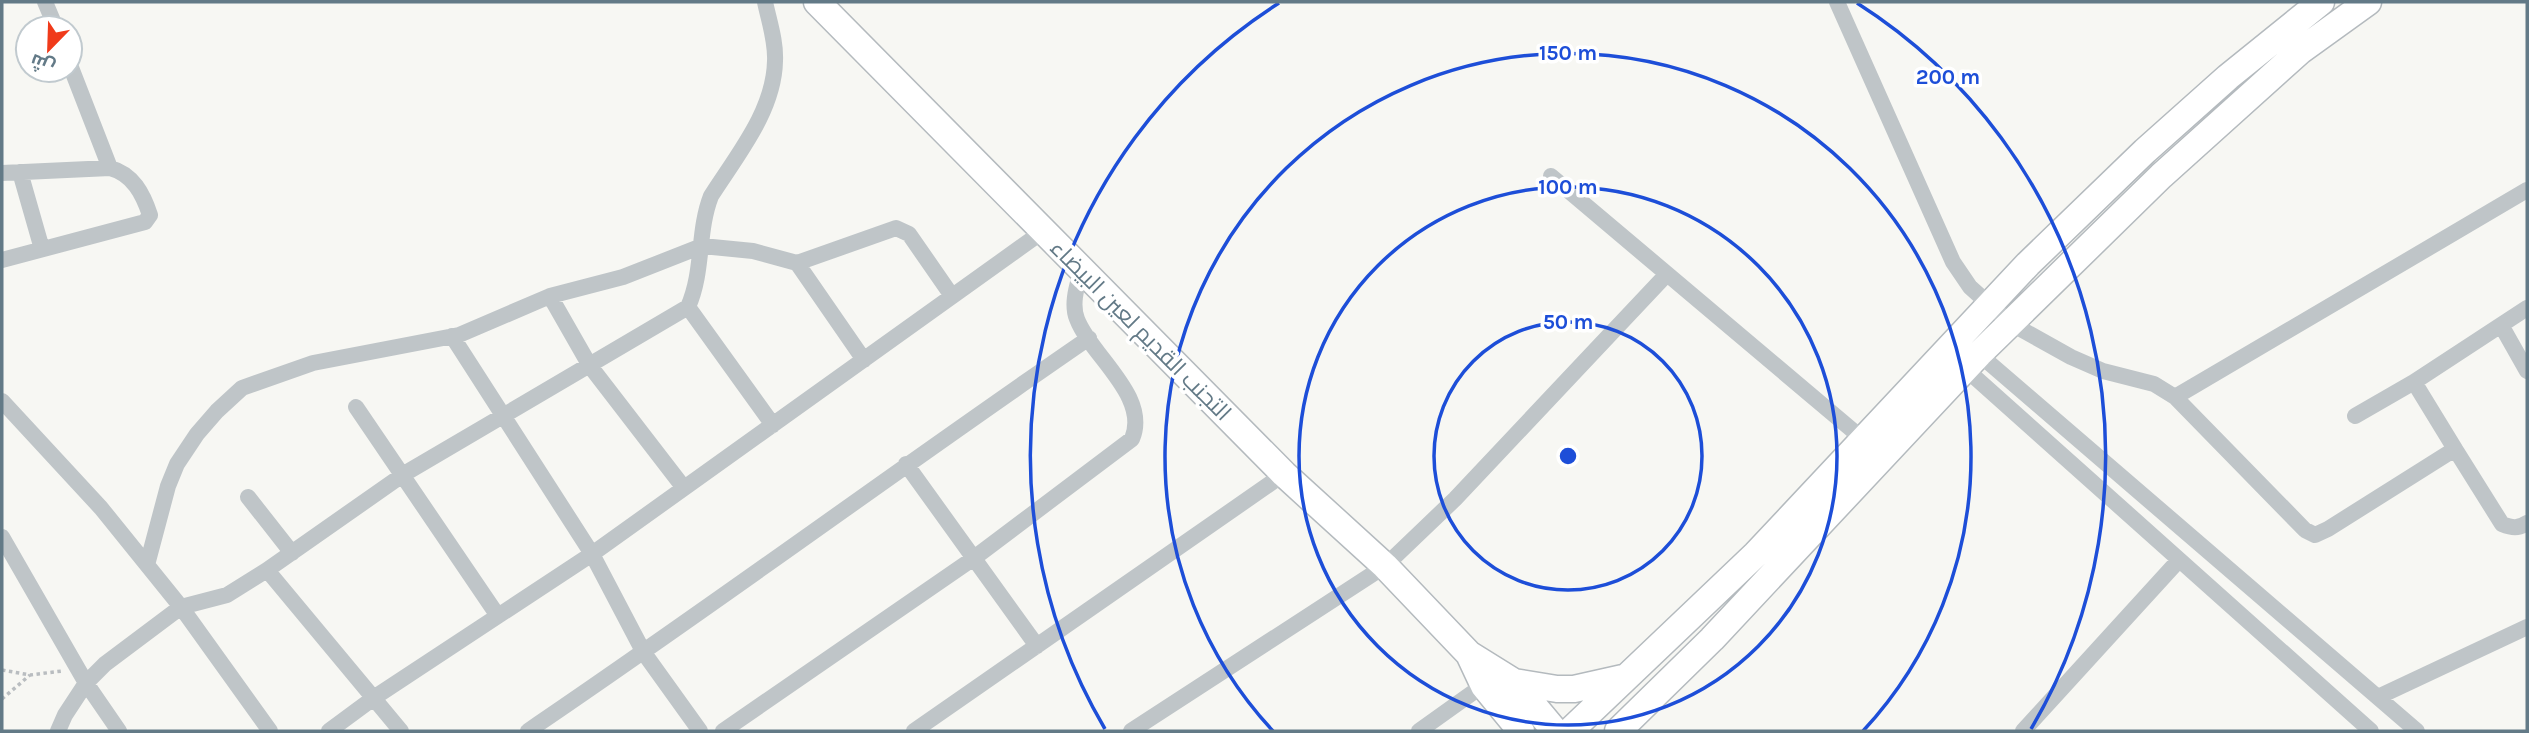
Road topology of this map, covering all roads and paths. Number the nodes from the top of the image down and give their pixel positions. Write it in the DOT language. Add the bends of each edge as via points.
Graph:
graph roads {
  1 [pos="765,2"];
  2 [pos="817,2"];
  3 [pos="1837,2"];
  4 [pos="2321,2"];
  5 [pos="2368,2"];
  6 [pos="77,84"];
  7 [pos="110,168"];
  8 [pos="20,172"];
  9 [pos="2,173"];
  10 [pos="1551,176"];
  11 [pos="2527,190"];
  12 [pos="1042,232"];
  13 [pos="702,246"];
  14 [pos="42,249"];
  15 [pos="2,260"];
  16 [pos="797,263"];
  17 [pos="1081,271"];
  18 [pos="1667,274"];
  19 [pos="550,296"];
  20 [pos="952,296"];
  21 [pos="1989,306"];
  22 [pos="688,307"];
  23 [pos="2527,309"];
  24 [pos="2010,323"];
  25 [pos="2501,325"];
  26 [pos="452,336"];
  27 [pos="1088,338"];
  28 [pos="1963,353"];
  29 [pos="864,360"];
  30 [pos="590,366"];
  31 [pos="2527,371"];
  32 [pos="2414,382"];
  33 [pos="2175,397"];
  34 [pos="2,401"];
  35 [pos="356,407"];
  36 [pos="502,416"];
  37 [pos="2355,416"];
  38 [pos="773,425"];
  39 [pos="1864,440"];
  40 [pos="2455,449"];
  41 [pos="906,464"];
  42 [pos="404,474"];
  43 [pos="1284,474"];
  44 [pos="684,488"];
  45 [pos="248,497"];
  46 [pos="2527,523"];
  47 [pos="2,537"];
  48 [pos="292,553"];
  49 [pos="592,554"];
  50 [pos="974,558"];
  51 [pos="2179,560"];
  52 [pos="147,565"];
  53 [pos="1385,566"];
  54 [pos="268,570"];
  55 [pos="181,607"];
  56 [pos="498,616"];
  57 [pos="2527,627"];
  58 [pos="1037,646"];
  59 [pos="644,653"];
  60 [pos="77,668"];
  61 [pos="2,670"];
  62 [pos="30,676"];
  63 [pos="1625,677"];
  64 [pos="86,683"];
  65 [pos="1498,686"];
  66 [pos="374,697"];
  67 [pos="2378,697"];
  68 [pos="2,699"];
  69 [pos="58,731"];
  70 [pos="119,731"];
  71 [pos="271,731"];
  72 [pos="329,731"];
  73 [pos="401,731"];
  74 [pos="528,731"];
  75 [pos="700,731"];
  76 [pos="723,731"];
  77 [pos="914,731"];
  78 [pos="1131,731"];
  79 [pos="1419,731"];
  80 [pos="1499,731"];
  81 [pos="1521,731"];
  82 [pos="1555,731"];
  83 [pos="1570,731"];
  84 [pos="1618,731"];
  85 [pos="2023,731"];
  86 [pos="2371,731"];
  87 [pos="2417,731"];
  1 -- 13 [label="street" via="776,59 772,91 711,196"];
  2 -- 12 [label="main road, التجنب القديم لعين البيضاء"];
  3 -- 21 [label="street" via="1954,262"];
  4 -- 21 [label="main road" via="2145,152"];
  5 -- 24 [label="main road" via="2300,51 2161,176"];
  6 -- 7 [label="street"];
  7 -- 8 [label="street"];
  7 -- 14 [label="street" via="131,178 150,212 149,220"];
  8 -- 9 [label="street"];
  8 -- 14 [label="street"];
  10 -- 18 [label="street"];
  11 -- 33 [label="street"];
  12 -- 17 [label="main road, التجنب القديم لعين البيضاء"];
  12 -- 20 [label="street"];
  13 -- 16 [label="street" via="753,251"];
  13 -- 19 [label="street" via="623,277"];
  13 -- 22 [label="street" via="699,275"];
  14 -- 15 [label="street"];
  16 -- 20 [label="street" via="896,228 909,234"];
  16 -- 29 [label="street"];
  17 -- 27 [label="street" via="1075,294 1077,318"];
  17 -- 43 [label="main road, التجنب القديم لعين البيضاء"];
  18 -- 39 [label="street"];
  18 -- 53 [label="street" via="1455,499"];
  19 -- 26 [label="street"];
  19 -- 30 [label="street"];
  20 -- 29 [label="street"];
  21 -- 24 [label="street"];
  21 -- 28 [label="main road"];
  22 -- 30 [label="street"];
  22 -- 38 [label="street"];
  23 -- 25 [label="street"];
  24 -- 28 [label="main road"];
  24 -- 33 [label="street" via="2071,357 2154,384"];
  25 -- 31 [label="street"];
  25 -- 32 [label="street"];
  26 -- 36 [label="street"];
  26 -- 52 [label="street" via="313,363 243,388 197,434 177,464"];
  27 -- 41 [label="street"];
  27 -- 50 [label="street" via="1127,394 1136,418 1132,439"];
  28 -- 39 [label="main road"];
  28 -- 51 [label="street"];
  28 -- 67 [label="street"];
  28 -- 84 [label="main road" via="1712,639"];
  29 -- 38 [label="street"];
  30 -- 36 [label="street"];
  30 -- 44 [label="street"];
  32 -- 37 [label="street"];
  32 -- 40 [label="street"];
  33 -- 40 [label="street" via="2305,530 2315,534"];
  34 -- 52 [label="street"];
  35 -- 42 [label="street"];
  36 -- 42 [label="street"];
  36 -- 49 [label="street"];
  38 -- 44 [label="street"];
  39 -- 63 [label="main road" via="1756,554"];
  40 -- 46 [label="street" via="2502,524 2511,528"];
  41 -- 50 [label="street"];
  41 -- 59 [label="street"];
  42 -- 48 [label="street"];
  42 -- 56 [label="street"];
  43 -- 53 [label="main road, التجنب القديم لعين البيضاء"];
  43 -- 58 [label="street"];
  44 -- 49 [label="street"];
  45 -- 48 [label="street"];
  47 -- 60 [label="street"];
  48 -- 54 [label="street"];
  49 -- 56 [label="street"];
  49 -- 59 [label="street"];
  50 -- 58 [label="street"];
  50 -- 76 [label="street"];
  51 -- 85 [label="street"];
  51 -- 86 [label="street"];
  52 -- 55 [label="street"];
  53 -- 65 [label="main road, التجنب القديم لعين البيضاء"];
  53 -- 78 [label="street"];
  54 -- 55 [label="street" via="227,594"];
  54 -- 66 [label="street"];
  55 -- 64 [label="street"];
  55 -- 71 [label="street"];
  56 -- 66 [label="street"];
  57 -- 67 [label="street"];
  58 -- 77 [label="street"];
  59 -- 74 [label="street"];
  59 -- 75 [label="street"];
  60 -- 62 [label="path"];
  60 -- 64 [label="street"];
  61 -- 62 [label="path"];
  62 -- 68 [label="path"];
  63 -- 65 [label="main road" via="1574,689"];
  63 -- 83 [label="main road"];
  64 -- 69 [label="street"];
  64 -- 70 [label="street"];
  65 -- 79 [label="street"];
  65 -- 80 [label="main road"];
  65 -- 81 [label="main road"];
  65 -- 82 [label="main road"];
  66 -- 72 [label="street"];
  66 -- 73 [label="street"];
  67 -- 87 [label="street"];
}
